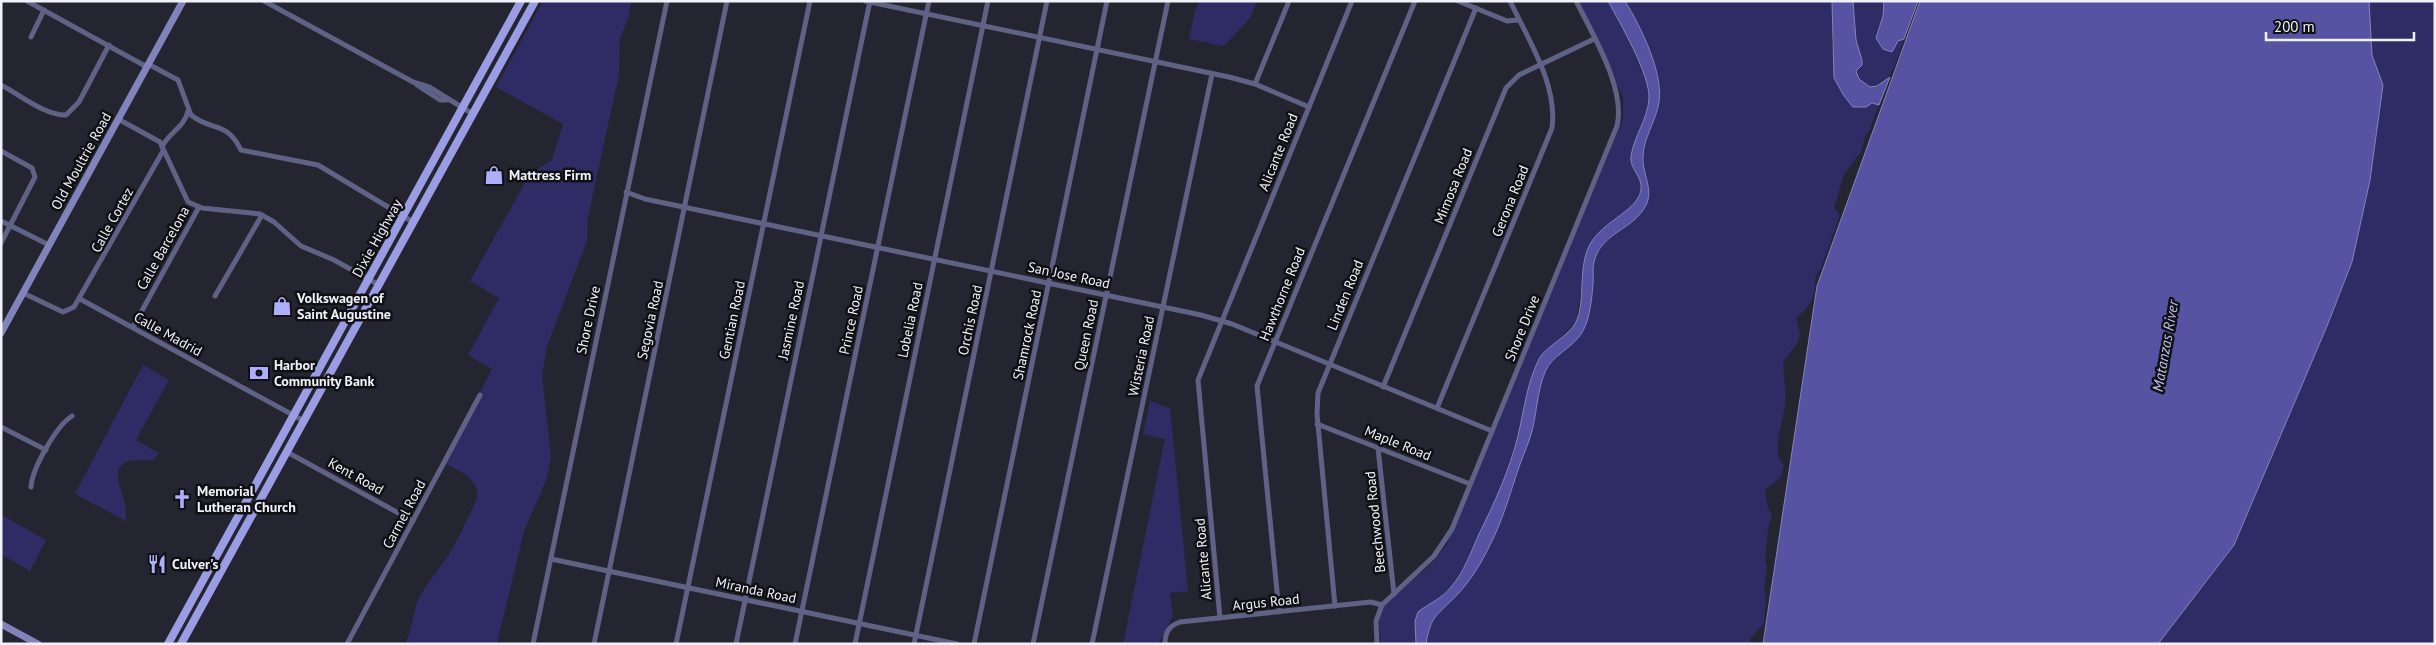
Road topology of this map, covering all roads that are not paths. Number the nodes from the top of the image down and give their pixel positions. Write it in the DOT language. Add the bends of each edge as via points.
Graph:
graph roads {
  1 [pos="27,1"];
  2 [pos="183,1"];
  3 [pos="264,1"];
  4 [pos="521,1"];
  5 [pos="535,1"];
  6 [pos="666,1"];
  7 [pos="728,1"];
  8 [pos="810,1"];
  9 [pos="929,1"];
  10 [pos="988,1"];
  11 [pos="1047,1"];
  12 [pos="1108,1"];
  13 [pos="1168,1"];
  14 [pos="1289,1"];
  15 [pos="1352,1"];
  16 [pos="1415,1"];
  17 [pos="1458,1"];
  18 [pos="1510,1"];
  19 [pos="1576,1"];
  20 [pos="868,2"];
  21 [pos="1476,8"];
  22 [pos="44,10"];
  23 [pos="926,14"];
  24 [pos="1519,20"];
  25 [pos="509,23"];
  26 [pos="983,26"];
  27 [pos="520,29"];
  28 [pos="30,37"];
  29 [pos="1040,38"];
  30 [pos="1594,38"];
  31 [pos="109,45"];
  32 [pos="1098,50"];
  33 [pos="1154,62"];
  34 [pos="1539,64"];
  35 [pos="148,65"];
  36 [pos="1212,74"];
  37 [pos="1256,84"];
  38 [pos="1,85"];
  39 [pos="1309,107"];
  40 [pos="462,108"];
  41 [pos="188,111"];
  42 [pos="473,114"];
  43 [pos="118,119"];
  44 [pos="163,149"];
  45 [pos="1,151"];
  46 [pos="626,192"];
  47 [pos="199,207"];
  48 [pos="684,207"];
  49 [pos="262,214"];
  50 [pos="403,215"];
  51 [pos="1,221"];
  52 [pos="413,222"];
  53 [pos="763,223"];
  54 [pos="10,226"];
  55 [pos="821,235"];
  56 [pos="1,242"];
  57 [pos="49,245"];
  58 [pos="878,247"];
  59 [pos="935,259"];
  60 [pos="992,271"];
  61 [pos="368,279"];
  62 [pos="1049,282"];
  63 [pos="379,285"];
  64 [pos="23,293"];
  65 [pos="1106,294"];
  66 [pos="215,296"];
  67 [pos="80,299"];
  68 [pos="1163,306"];
  69 [pos="1221,320"];
  70 [pos="133,327"];
  71 [pos="1,333"];
  72 [pos="1275,342"];
  73 [pos="1329,364"];
  74 [pos="1383,386"];
  75 [pos="480,395"];
  76 [pos="1437,408"];
  77 [pos="294,415"];
  78 [pos="72,416"];
  79 [pos="304,421"];
  80 [pos="1318,424"];
  81 [pos="1,426"];
  82 [pos="1492,431"];
  83 [pos="1378,448"];
  84 [pos="46,450"];
  85 [pos="287,452"];
  86 [pos="1470,484"];
  87 [pos="31,487"];
  88 [pos="413,521"];
  89 [pos="232,553"];
  90 [pos="217,555"];
  91 [pos="551,559"];
  92 [pos="609,571"];
  93 [pos="688,588"];
  94 [pos="1394,594"];
  95 [pos="745,600"];
  96 [pos="1382,605"];
  97 [pos="1336,606"];
  98 [pos="802,612"];
  99 [pos="1279,612"];
  100 [pos="1220,618"];
  101 [pos="859,623"];
  102 [pos="1,624"];
  103 [pos="916,635"];
  104 [pos="38,644"];
  105 [pos="168,644"];
  106 [pos="182,644"];
  107 [pos="347,644"];
  108 [pos="533,644"];
  109 [pos="594,644"];
  110 [pos="676,644"];
  111 [pos="736,644"];
  112 [pos="795,644"];
  113 [pos="855,644"];
  114 [pos="914,644"];
  115 [pos="957,644"];
  116 [pos="974,644"];
  117 [pos="1033,644"];
  118 [pos="1092,644"];
  119 [pos="1165,644"];
  120 [pos="1377,644"];
  1 -- 22 [label="street"];
  2 -- 35 [label="main road, Old Moultrie Road"];
  3 -- 40 [label="street" via="413,82 429,87"];
  4 -- 25 [label="main road, Dixie Highway"];
  5 -- 27 [label="main road"];
  6 -- 46 [label="street, Shore Drive"];
  7 -- 48 [label="street, Segovia Road"];
  8 -- 53 [label="street, Gentian Road"];
  9 -- 23 [label="street, Prince Road"];
  10 -- 26 [label="street, Lobelia Road"];
  11 -- 29 [label="street, Orchis Road"];
  12 -- 32 [label="street, Shamrock Road"];
  13 -- 33 [label="street, Queen Road"];
  14 -- 37 [label="street"];
  15 -- 39 [label="street"];
  16 -- 72 [label="street, Hawthorne Road"];
  17 -- 21 [label="street"];
  18 -- 24 [label="street, Gerona Road"];
  19 -- 30 [label="street, Shore Drive"];
  20 -- 23 [label="street, Alicante Road"];
  20 -- 55 [label="street, Jasmine Road"];
  21 -- 24 [label="street" via="1507,21"];
  21 -- 73 [label="street, Linden Road"];
  22 -- 28 [label="street"];
  22 -- 31 [label="street"];
  23 -- 26 [label="street, Alicante Road"];
  23 -- 58 [label="street, Prince Road"];
  24 -- 34 [label="street, Gerona Road"];
  25 -- 27 [label="main road"];
  25 -- 40 [label="main road, Dixie Highway"];
  26 -- 29 [label="street, Alicante Road"];
  26 -- 59 [label="street, Lobelia Road"];
  27 -- 42 [label="main road"];
  29 -- 32 [label="street, Alicante Road"];
  29 -- 60 [label="street, Orchis Road"];
  30 -- 34 [label="street, Mimosa Road"];
  30 -- 82 [label="street, Shore Drive" via="1619,96 1617,126"];
  31 -- 35 [label="street"];
  31 -- 38 [label="street" via="79,102 66,116 48,111"];
  32 -- 33 [label="street, Alicante Road"];
  32 -- 62 [label="street, Shamrock Road"];
  33 -- 36 [label="street, Alicante Road"];
  33 -- 65 [label="street, Queen Road"];
  34 -- 74 [label="street, Mimosa Road" via="1519,75 1506,88"];
  34 -- 76 [label="street, Gerona Road" via="1552,99 1552,128"];
  35 -- 41 [label="street" via="178,80"];
  35 -- 43 [label="main road, Old Moultrie Road"];
  36 -- 37 [label="street, Alicante Road"];
  36 -- 68 [label="street, Wisteria Road"];
  37 -- 39 [label="street, Alicante Road"];
  39 -- 69 [label="street, Alicante Road"];
  40 -- 42 [label="street"];
  40 -- 50 [label="main road, Dixie Highway"];
  41 -- 44 [label="street, Calle Cortez" via="183,125 168,137"];
  41 -- 50 [label="street" via="199,120 228,131 241,150 318,166"];
  42 -- 52 [label="main road"];
  43 -- 44 [label="street" via="158,141"];
  43 -- 57 [label="main road, Old Moultrie Road"];
  44 -- 47 [label="street" via="187,200"];
  44 -- 67 [label="street, Calle Cortez"];
  45 -- 54 [label="street" via="29,166 35,173 34,183"];
  46 -- 48 [label="street, San Jose Road"];
  46 -- 91 [label="street, Shore Drive"];
  47 -- 49 [label="street"];
  47 -- 70 [label="street, Calle Barcelona"];
  48 -- 53 [label="street, San Jose Road"];
  48 -- 92 [label="street, Segovia Road"];
  49 -- 61 [label="street" via="301,246"];
  49 -- 66 [label="street"];
  50 -- 52 [label="street"];
  50 -- 61 [label="main road, Dixie Highway"];
  51 -- 54 [label="street"];
  52 -- 63 [label="main road"];
  53 -- 55 [label="street, San Jose Road"];
  53 -- 93 [label="street, Gentian Road"];
  54 -- 56 [label="street"];
  54 -- 57 [label="street"];
  55 -- 58 [label="street, San Jose Road"];
  55 -- 95 [label="street, Jasmine Road"];
  57 -- 64 [label="main road, Old Moultrie Road"];
  58 -- 59 [label="street, San Jose Road"];
  58 -- 98 [label="street, Prince Road"];
  59 -- 60 [label="street, San Jose Road"];
  59 -- 101 [label="street, Lobelia Road"];
  60 -- 62 [label="street, San Jose Road"];
  60 -- 103 [label="street, Orchis Road"];
  61 -- 63 [label="street"];
  61 -- 77 [label="main road, Dixie Highway"];
  62 -- 65 [label="street, San Jose Road"];
  62 -- 116 [label="street, Shamrock Road"];
  63 -- 79 [label="main road"];
  64 -- 67 [label="street" via="64,312 74,308"];
  64 -- 71 [label="main road, Old Moultrie Road"];
  65 -- 68 [label="street, San Jose Road"];
  65 -- 117 [label="street, Queen Road"];
  67 -- 70 [label="street, Calle Madrid"];
  68 -- 69 [label="street, San Jose Road"];
  68 -- 118 [label="street, Wisteria Road"];
  69 -- 72 [label="street, San Jose Road"];
  69 -- 100 [label="street, Alicante Road" via="1198,380 1197,394"];
  70 -- 77 [label="street, Calle Madrid"];
  72 -- 73 [label="street, San Jose Road"];
  72 -- 99 [label="street, Hawthorne Road" via="1256,390"];
  73 -- 74 [label="street, San Jose Road"];
  73 -- 80 [label="street, Linden Road" via="1318,394"];
  74 -- 76 [label="street, San Jose Road"];
  75 -- 88 [label="street, Carmel Road"];
  76 -- 82 [label="street, San Jose Road"];
  77 -- 79 [label="street, Calle Madrid"];
  77 -- 90 [label="main road, Dixie Highway"];
  78 -- 84 [label="street" via="58,429"];
  79 -- 85 [label="main road"];
  80 -- 83 [label="street, Maple Road"];
  80 -- 97 [label="street, Linden Road"];
  81 -- 84 [label="street"];
  82 -- 86 [label="street, Shore Drive"];
  83 -- 86 [label="street, Maple Road"];
  83 -- 94 [label="street, Beechwood Road"];
  84 -- 87 [label="street" via="32,476"];
  85 -- 88 [label="street, Kent Road"];
  85 -- 89 [label="main road"];
  86 -- 94 [label="street, Shore Drive" via="1441,548"];
  88 -- 107 [label="street, Carmel Road"];
  89 -- 90 [label="street"];
  89 -- 106 [label="main road"];
  90 -- 105 [label="main road, Dixie Highway"];
  91 -- 92 [label="street, Miranda Road"];
  91 -- 108 [label="street, Shore Drive"];
  92 -- 93 [label="street, Miranda Road"];
  92 -- 109 [label="street, Segovia Road"];
  93 -- 95 [label="street, Miranda Road"];
  93 -- 110 [label="street, Gentian Road"];
  94 -- 96 [label="street, Shore Drive"];
  95 -- 98 [label="street, Miranda Road"];
  95 -- 111 [label="street, Jasmine Road"];
  96 -- 97 [label="street, Argus Road" via="1371,602"];
  96 -- 120 [label="street" via="1376,622"];
  97 -- 99 [label="street, Argus Road"];
  98 -- 101 [label="street, Miranda Road"];
  98 -- 112 [label="street, Prince Road"];
  99 -- 100 [label="street, Argus Road"];
  100 -- 119 [label="street, Argus Road" via="1173,625 1166,632"];
  101 -- 103 [label="street, Miranda Road"];
  101 -- 113 [label="street, Lobelia Road"];
  102 -- 104 [label="main road"];
  103 -- 114 [label="street, Orchis Road"];
  103 -- 115 [label="street, Miranda Road"];
}
